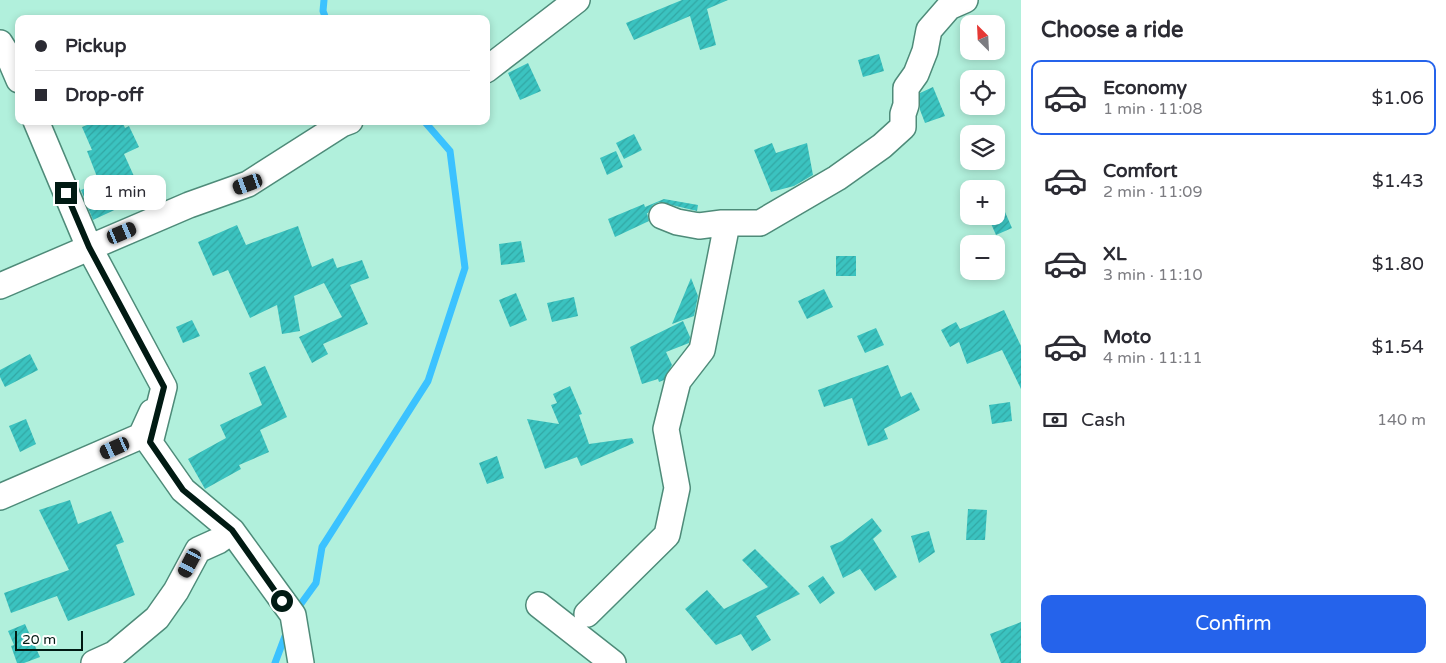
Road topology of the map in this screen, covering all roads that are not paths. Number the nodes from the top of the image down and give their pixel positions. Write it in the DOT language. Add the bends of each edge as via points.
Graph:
graph roads {
  1 [pos="577,0"];
  2 [pos="965,0"];
  3 [pos="490,67"];
  4 [pos="38,125"];
  5 [pos="340,125"];
  6 [pos="662,216"];
  7 [pos="727,224"];
  8 [pos="89,247"];
  9 [pos="0,286"];
  10 [pos="164,387"];
  11 [pos="0,497"];
  12 [pos="232,530"];
  13 [pos="538,605"];
  14 [pos="587,614"];
  15 [pos="94,663"];
  16 [pos="301,663"];
  17 [pos="613,663"];
  1 -- 3 [label="street"];
  2 -- 7 [label="street" via="949,7 929,30 919,67 906,88 903,127 837,178 770,218 760,223"];
  4 -- 8 [label="street"];
  5 -- 8 [label="street" via="248,184"];
  6 -- 7 [label="street" via="700,226"];
  7 -- 14 [label="street" via="702,350 678,381 666,429 678,488 667,535"];
  8 -- 9 [label="street"];
  8 -- 10 [label="street"];
  10 -- 11 [label="street" via="141,436"];
  10 -- 12 [label="street" via="150,442 183,490"];
  12 -- 15 [label="street" via="198,550 157,618 114,654"];
  12 -- 16 [label="street" via="293,616"];
  13 -- 17 [label="street"];
}
